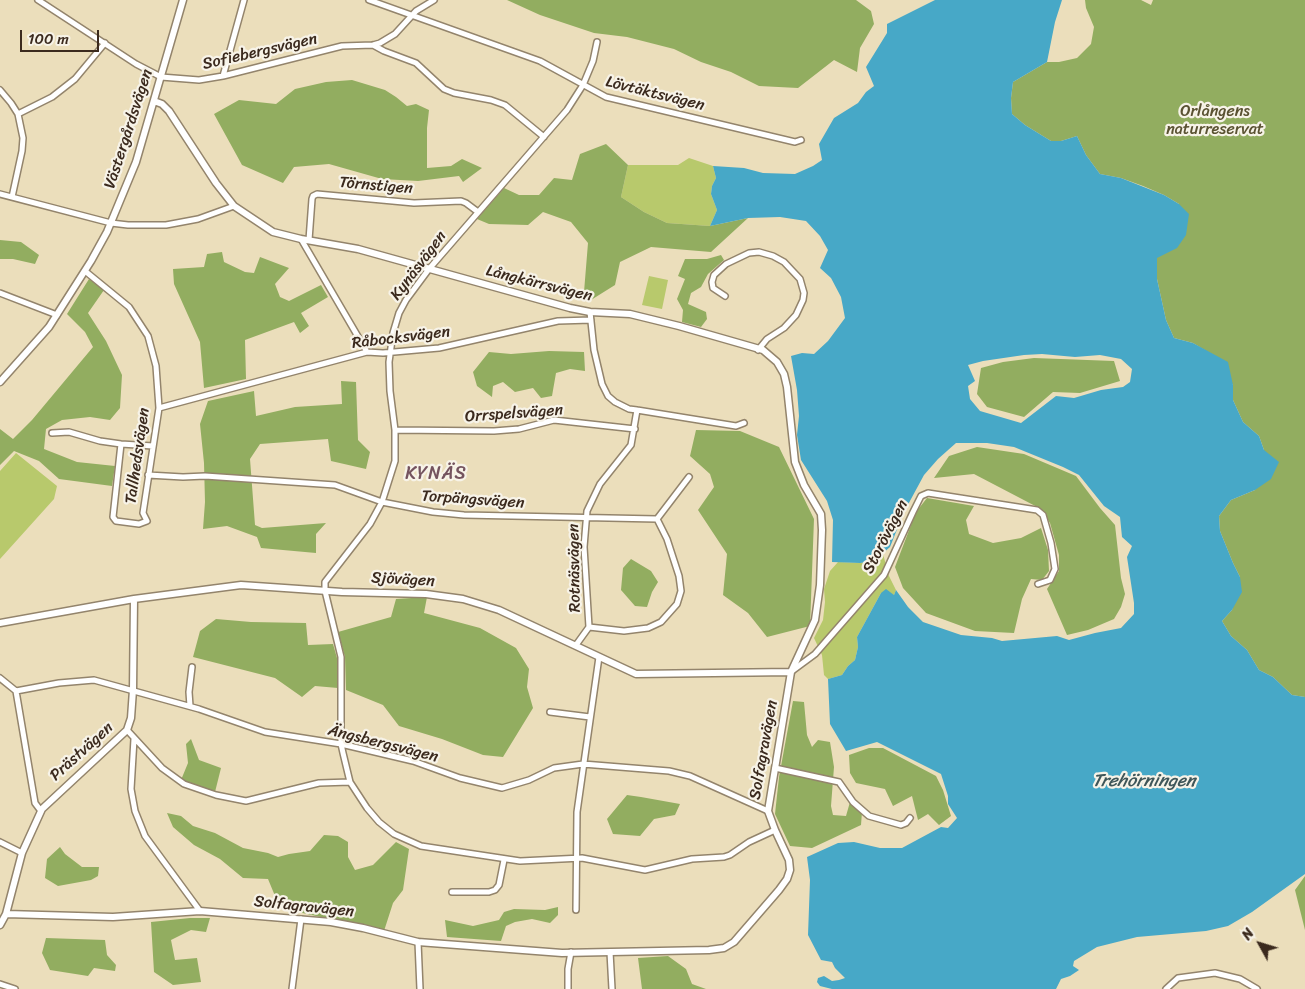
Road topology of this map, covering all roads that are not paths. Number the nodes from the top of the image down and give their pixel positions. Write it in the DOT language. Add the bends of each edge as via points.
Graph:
graph roads {
  1 [pos="38,0"];
  2 [pos="184,0"];
  3 [pos="244,0"];
  4 [pos="369,0"];
  5 [pos="434,0"];
  6 [pos="411,16"];
  7 [pos="597,42"];
  8 [pos="105,43"];
  9 [pos="373,45"];
  10 [pos="223,76"];
  11 [pos="160,77"];
  12 [pos="583,85"];
  13 [pos="0,90"];
  14 [pos="154,101"];
  15 [pos="18,114"];
  16 [pos="544,137"];
  17 [pos="801,140"];
  18 [pos="0,194"];
  19 [pos="12,197"];
  20 [pos="234,206"];
  21 [pos="478,212"];
  22 [pos="111,223"];
  23 [pos="301,239"];
  24 [pos="309,240"];
  25 [pos="429,269"];
  26 [pos="85,271"];
  27 [pos="0,293"];
  28 [pos="725,296"];
  29 [pos="590,312"];
  30 [pos="57,315"];
  31 [pos="591,320"];
  32 [pos="758,350"];
  33 [pos="367,352"];
  34 [pos="390,352"];
  35 [pos="0,382"];
  36 [pos="158,408"];
  37 [pos="637,410"];
  38 [pos="744,423"];
  39 [pos="635,429"];
  40 [pos="395,430"];
  41 [pos="52,433"];
  42 [pos="121,444"];
  43 [pos="153,446"];
  44 [pos="148,475"];
  45 [pos="689,477"];
  46 [pos="382,502"];
  47 [pos="586,518"];
  48 [pos="657,519"];
  49 [pos="1038,584"];
  50 [pos="325,591"];
  51 [pos="134,599"];
  52 [pos="0,624"];
  53 [pos="589,627"];
  54 [pos="576,645"];
  55 [pos="800,655"];
  56 [pos="599,658"];
  57 [pos="192,667"];
  58 [pos="791,672"];
  59 [pos="0,678"];
  60 [pos="133,690"];
  61 [pos="16,691"];
  62 [pos="190,706"];
  63 [pos="550,712"];
  64 [pos="590,717"];
  65 [pos="127,730"];
  66 [pos="134,739"];
  67 [pos="341,744"];
  68 [pos="583,764"];
  69 [pos="775,768"];
  70 [pos="350,782"];
  71 [pos="41,811"];
  72 [pos="768,811"];
  73 [pos="910,818"];
  74 [pos="775,830"];
  75 [pos="0,842"];
  76 [pos="22,853"];
  77 [pos="576,857"];
  78 [pos="504,860"];
  79 [pos="452,892"];
  80 [pos="576,910"];
  81 [pos="200,911"];
  82 [pos="3,914"];
  83 [pos="301,919"];
  84 [pos="0,925"];
  85 [pos="418,942"];
  86 [pos="571,952"];
  87 [pos="610,952"];
  88 [pos="0,984"];
  89 [pos="15,989"];
  90 [pos="292,989"];
  91 [pos="420,989"];
  92 [pos="568,989"];
  93 [pos="612,989"];
  94 [pos="1166,989"];
  95 [pos="1257,989"];
  1 -- 8 [label="street, Sofiebergsvägen"];
  2 -- 11 [label="street, Västergårdsvägen"];
  3 -- 10 [label="street"];
  4 -- 6 [label="street, Lövtäktsvägen"];
  5 -- 6 [label="street, Sofiebergsvägen"];
  6 -- 9 [label="street, Sofiebergsvägen" via="395,34"];
  6 -- 12 [label="street, Lövtäktsvägen" via="540,61"];
  7 -- 12 [label="street, Kynäsvägen"];
  8 -- 11 [label="street, Sofiebergsvägen"];
  8 -- 15 [label="street" via="75,79 52,97"];
  9 -- 10 [label="street, Sofiebergsvägen" via="342,46"];
  9 -- 16 [label="street" via="416,63 444,89 505,105"];
  10 -- 11 [label="street, Sofiebergsvägen" via="199,80"];
  11 -- 14 [label="street, Västergårdsvägen"];
  12 -- 16 [label="street, Kynäsvägen"];
  12 -- 17 [label="street, Lövtäktsvägen" via="606,98 795,142"];
  13 -- 15 [label="street"];
  14 -- 20 [label="street, Långkärrsvägen" via="169,111"];
  14 -- 22 [label="street, Västergårdsvägen" via="136,162"];
  15 -- 19 [label="street" via="23,145"];
  16 -- 21 [label="street, Kynäsvägen"];
  18 -- 19 [label="street"];
  19 -- 22 [label="street"];
  20 -- 22 [label="street" via="198,219 166,225"];
  20 -- 23 [label="street, Långkärrsvägen" via="273,232"];
  21 -- 24 [label="street, Törnstigen" via="460,201 414,203 316,194 312,199"];
  21 -- 25 [label="street, Kynäsvägen"];
  22 -- 26 [label="street, Västergårdsvägen"];
  23 -- 24 [label="street, Långkärrsvägen"];
  23 -- 33 [label="street"];
  24 -- 25 [label="street, Långkärrsvägen" via="358,249"];
  25 -- 29 [label="street, Långkärrsvägen"];
  25 -- 34 [label="street, Kynäsvägen" via="402,306 394,326"];
  26 -- 30 [label="street, Västergårdsvägen"];
  26 -- 36 [label="street, Tallhedsvägen" via="129,307 148,336 156,366"];
  27 -- 30 [label="street"];
  28 -- 32 [label="street" via="712,285 714,275 748,252 773,256 784,262 800,279 804,293 796,315"];
  29 -- 31 [label="street"];
  29 -- 32 [label="street, Långkärrsvägen" via="630,314"];
  30 -- 35 [label="street, Västergårdsvägen"];
  31 -- 34 [label="street, Råbocksvägen" via="558,321 439,348"];
  31 -- 37 [label="street" via="594,350 608,396"];
  32 -- 55 [label="street, Långkärrsvägen" via="771,356 784,374 795,462 821,514 816,620"];
  33 -- 34 [label="street, Råbocksvägen"];
  33 -- 36 [label="street, Råbocksvägen"];
  34 -- 40 [label="street, Kynäsvägen"];
  36 -- 43 [label="street, Tallhedsvägen"];
  37 -- 38 [label="street" via="736,426"];
  37 -- 39 [label="street, Rotnäsvägen"];
  39 -- 40 [label="street, Orrspelsvägen" via="554,420 519,429 494,431"];
  39 -- 47 [label="street, Rotnäsvägen" via="627,451 596,491"];
  40 -- 46 [label="street, Kynäsvägen" via="394,461"];
  41 -- 42 [label="street" via="69,432"];
  42 -- 43 [label="street"];
  42 -- 44 [label="street, Tallhedsvägen" via="113,517 116,521 139,524 148,521 143,513"];
  43 -- 44 [label="street, Tallhedsvägen"];
  44 -- 46 [label="street, Torpängsvägen" via="335,486"];
  45 -- 48 [label="street"];
  46 -- 47 [label="street, Torpängsvägen" via="464,515"];
  46 -- 50 [label="street, Kynäsvägen" via="370,524 325,582"];
  47 -- 48 [label="street, Torpängsvägen"];
  47 -- 53 [label="street, Rotnäsvägen" via="584,547"];
  48 -- 53 [label="street" via="679,576 681,591 678,604 660,622 648,628 624,631"];
  49 -- 58 [label="street, Storövägen" via="1050,580 1055,570 1052,543 1043,515 1037,510 928,493 922,496 912,512 884,575 815,654"];
  50 -- 51 [label="street, Sjövägen" via="241,585"];
  50 -- 54 [label="street, Sjövägen" via="426,594 463,599 499,610"];
  50 -- 67 [label="street" via="341,657"];
  51 -- 52 [label="street, Sjövägen"];
  51 -- 60 [label="street, Prästvägen"];
  53 -- 54 [label="street, Rotnäsvägen"];
  54 -- 56 [label="street, Sjövägen"];
  55 -- 58 [label="street, Solfagravägen"];
  56 -- 58 [label="street, Sjövägen" via="640,674"];
  56 -- 64 [label="street"];
  57 -- 62 [label="street"];
  58 -- 69 [label="street, Solfagravägen"];
  59 -- 61 [label="street"];
  60 -- 61 [label="street, Ängsbergsvägen" via="94,680 59,682"];
  60 -- 62 [label="street, Ängsbergsvägen"];
  60 -- 65 [label="street, Prästvägen"];
  61 -- 71 [label="street" via="35,804"];
  62 -- 67 [label="street, Ängsbergsvägen" via="265,732"];
  63 -- 64 [label="street"];
  64 -- 68 [label="street"];
  65 -- 66 [label="street"];
  65 -- 71 [label="street, Prästvägen"];
  66 -- 70 [label="street" via="162,768 184,784 216,795 246,800 318,782"];
  66 -- 81 [label="street" via="131,788 135,811 145,836"];
  67 -- 68 [label="street, Ängsbergsvägen" via="413,761 460,778 502,788 554,768"];
  67 -- 70 [label="street"];
  68 -- 72 [label="street, Ängsbergsvägen" via="669,771 690,776"];
  68 -- 77 [label="street"];
  69 -- 72 [label="street, Solfagravägen"];
  69 -- 73 [label="street" via="839,782 860,810 869,816 901,825"];
  70 -- 78 [label="street" via="379,822 406,841"];
  71 -- 76 [label="street, Prästvägen"];
  72 -- 74 [label="street, Solfagravägen"];
  74 -- 77 [label="street" via="724,857 645,870"];
  74 -- 87 [label="street, Solfagravägen" via="789,860 787,879 731,944 709,950"];
  75 -- 76 [label="street"];
  76 -- 82 [label="street, Prästvägen"];
  77 -- 78 [label="street"];
  77 -- 80 [label="street"];
  78 -- 79 [label="street" via="495,890"];
  81 -- 82 [label="street, Solfagravägen" via="113,917"];
  81 -- 83 [label="street, Solfagravägen"];
  82 -- 84 [label="street"];
  83 -- 85 [label="street, Solfagravägen" via="363,928"];
  83 -- 90 [label="street"];
  85 -- 86 [label="street, Solfagravägen"];
  85 -- 91 [label="street"];
  86 -- 87 [label="street, Solfagravägen"];
  86 -- 92 [label="street"];
  87 -- 93 [label="street"];
  88 -- 89 [label="street"];
  94 -- 95 [label="street" via="1178,978 1215,973 1240,979"];
}
